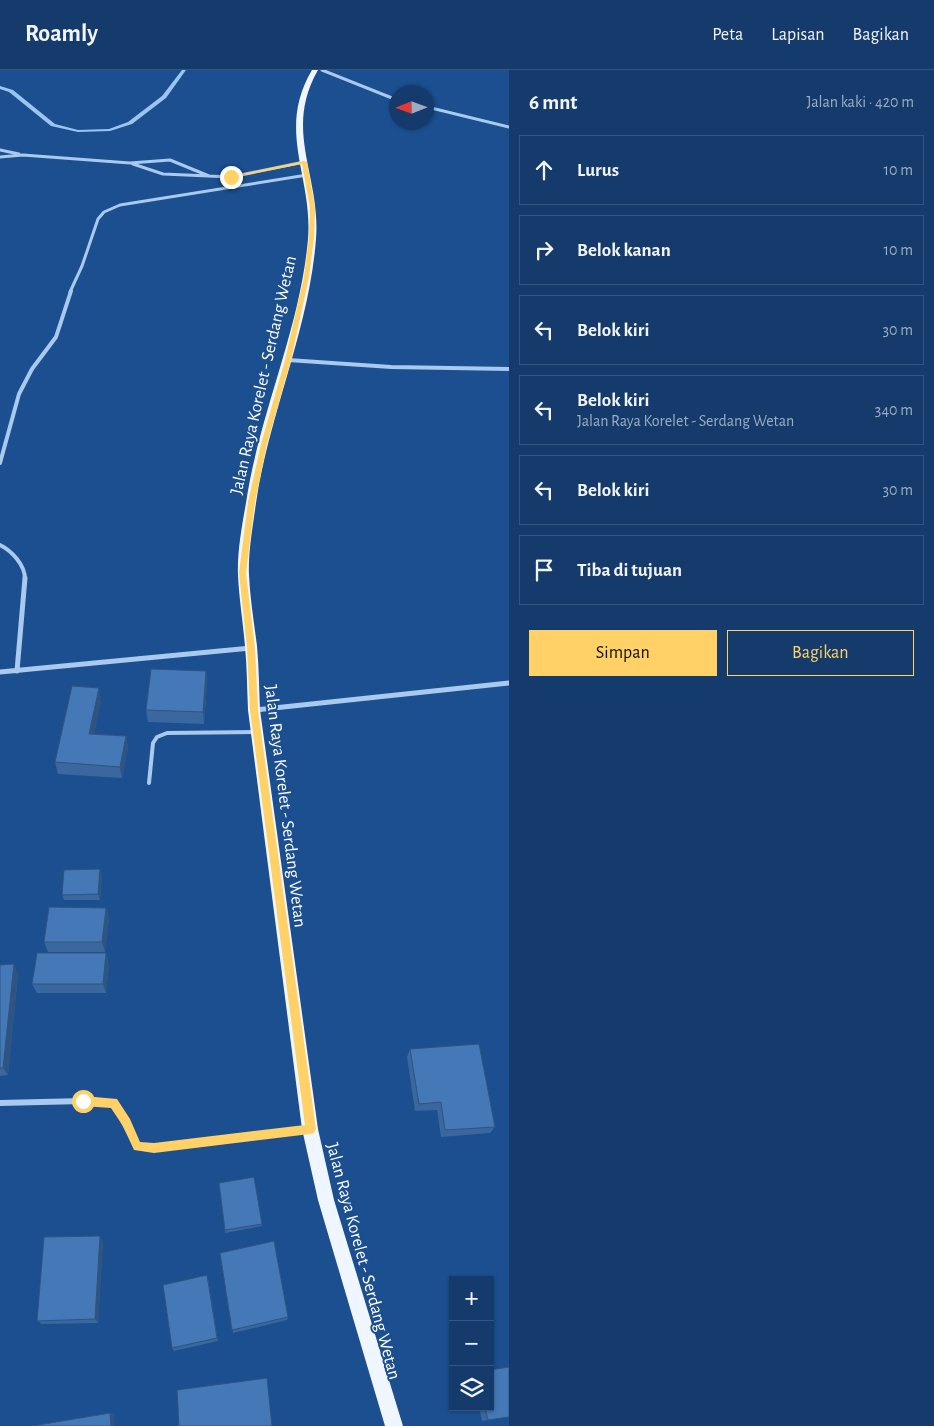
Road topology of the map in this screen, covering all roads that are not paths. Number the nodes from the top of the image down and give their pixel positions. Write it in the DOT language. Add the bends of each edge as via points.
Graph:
graph roads {
  1 [pos="315,70"];
  2 [pos="322,70"];
  3 [pos="389,97"];
  4 [pos="434,109"];
  5 [pos="509,127"];
  6 [pos="0,150"];
  7 [pos="23,155"];
  8 [pos="0,157"];
  9 [pos="130,162"];
  10 [pos="304,162"];
  11 [pos="308,175"];
  12 [pos="209,176"];
  13 [pos="288,360"];
  14 [pos="509,369"];
  15 [pos="0,463"];
  16 [pos="0,545"];
  17 [pos="251,648"];
  18 [pos="17,671"];
  19 [pos="0,672"];
  20 [pos="509,683"];
  21 [pos="254,710"];
  22 [pos="257,732"];
  23 [pos="149,783"];
  24 [pos="0,1103"];
  25 [pos="310,1129"];
  26 [pos="394,1426"];
  1 -- 10 [label="main road, Jalan Raya Korelet - Serdang Wetan" via="305,87 299,116 299,144"];
  2 -- 3 [label="street"];
  4 -- 5 [label="street"];
  6 -- 7 [label="street"];
  7 -- 8 [label="street"];
  7 -- 9 [label="street"];
  9 -- 12 [label="street" via="163,174"];
  9 -- 12 [label="street" via="170,160"];
  10 -- 11 [label="main road, Jalan Raya Korelet - Serdang Wetan"];
  10 -- 12 [label="street" via="231,177"];
  11 -- 13 [label="main road, Jalan Raya Korelet - Serdang Wetan" via="312,238 307,277"];
  11 -- 15 [label="street" via="120,205 104,212 98,219 72,286 59,331 19,394"];
  13 -- 14 [label="street" via="391,367"];
  13 -- 17 [label="main road, Jalan Raya Korelet - Serdang Wetan" via="251,502 243,573"];
  16 -- 18 [label="street" via="12,552 25,575"];
  17 -- 18 [label="street"];
  17 -- 21 [label="main road, Jalan Raya Korelet - Serdang Wetan"];
  18 -- 19 [label="street"];
  20 -- 21 [label="street"];
  21 -- 22 [label="main road, Jalan Raya Korelet - Serdang Wetan"];
  22 -- 23 [label="lane" via="167,733 157,737 153,743"];
  22 -- 25 [label="main road, Jalan Raya Korelet - Serdang Wetan"];
  24 -- 25 [label="street" via="114,1103 137,1147 154,1148"];
  25 -- 26 [label="main road, Jalan Raya Korelet - Serdang Wetan" via="326,1200"];
}
